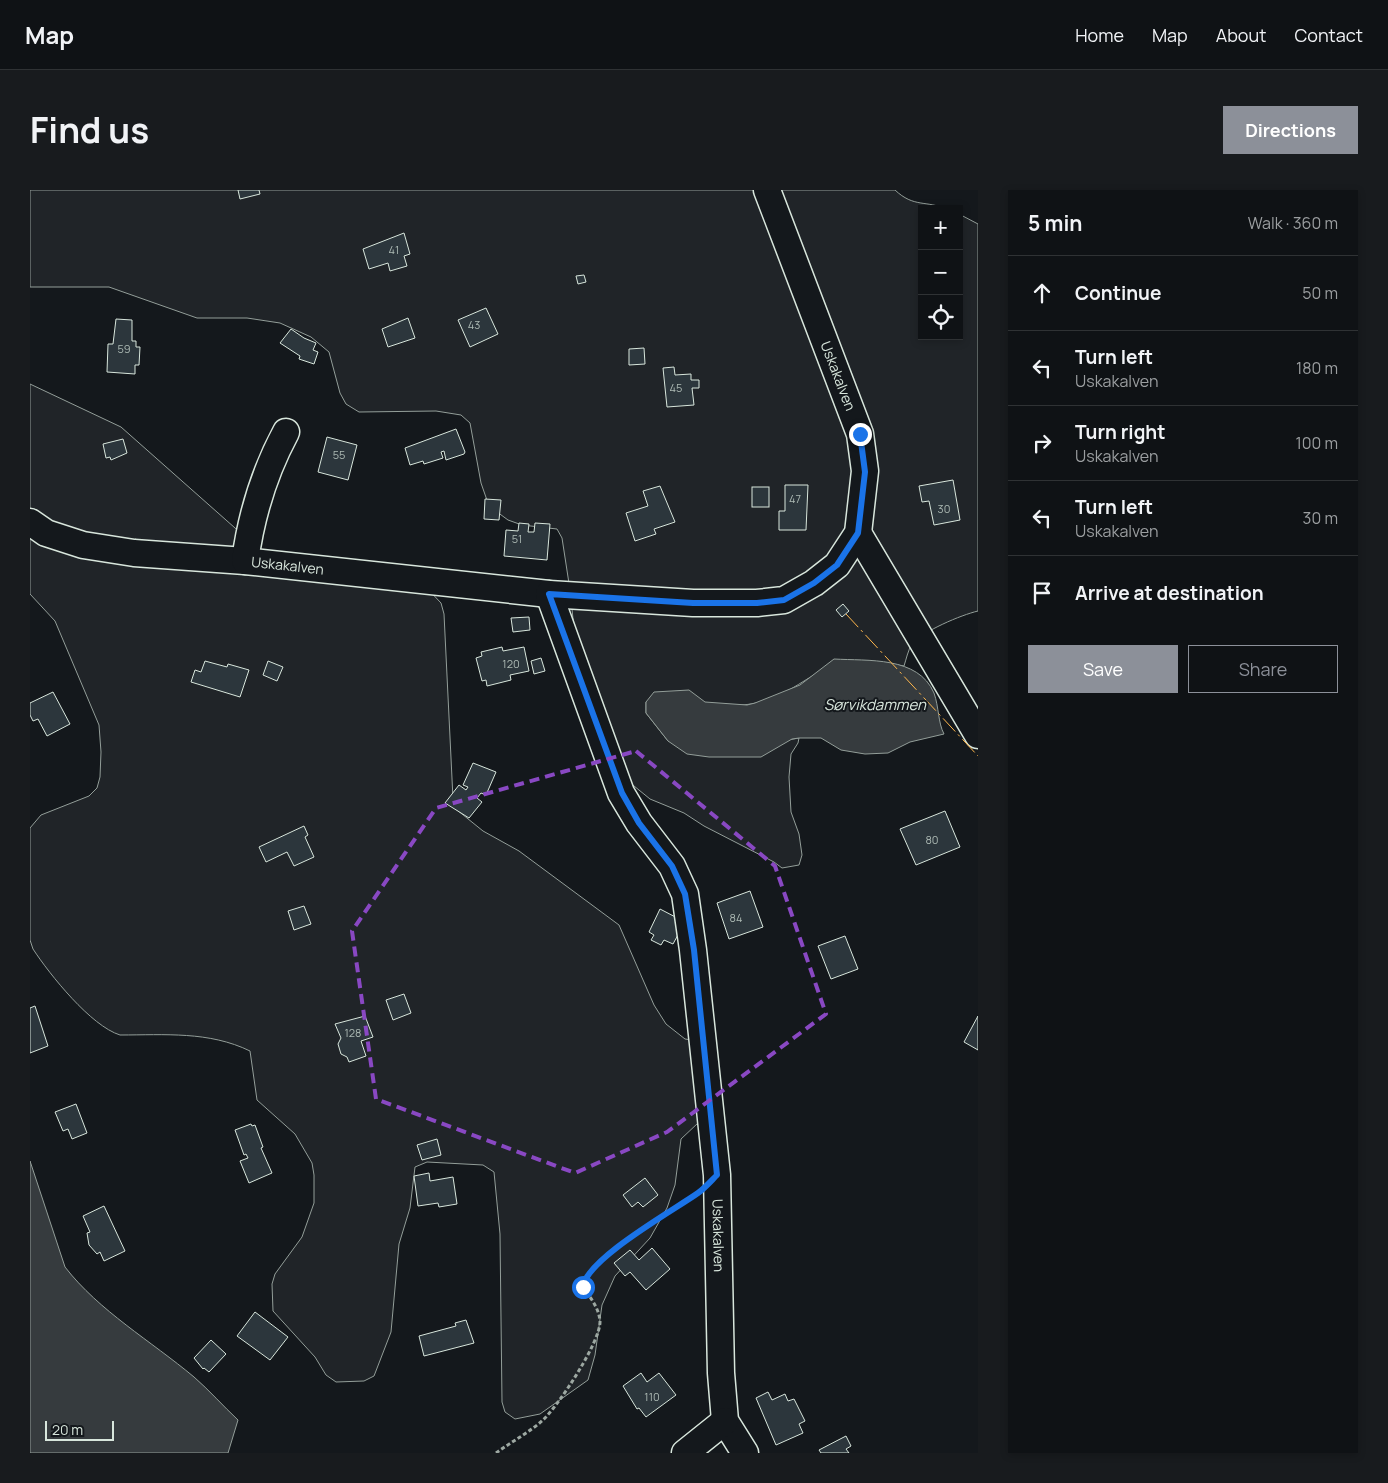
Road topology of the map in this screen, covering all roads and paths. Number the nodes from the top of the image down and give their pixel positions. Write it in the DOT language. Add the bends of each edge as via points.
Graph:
graph roads {
  1 [pos="767,190"];
  2 [pos="286,432"];
  3 [pos="30,522"];
  4 [pos="858,533"];
  5 [pos="245,561"];
  6 [pos="549,594"];
  7 [pos="978,735"];
  8 [pos="717,1175"];
  9 [pos="725,1421"];
  10 [pos="496,1453"];
  11 [pos="685,1453"];
  12 [pos="746,1453"];
  1 -- 4 [label="street, Uskakalven" via="860,434 865,472"];
  2 -- 5 [label="street" via="263,484"];
  3 -- 5 [label="street, Uskakalven" via="46,533 83,545 134,553"];
  4 -- 6 [label="street, Uskakalven" via="837,565 784,600 693,603"];
  4 -- 7 [label="street"];
  5 -- 6 [label="street, Uskakalven"];
  6 -- 8 [label="street, Uskakalven" via="622,793 639,823 672,866 685,894 694,950"];
  8 -- 9 [label="street, Uskakalven"];
  8 -- 10 [label="path" via="698,1193 648,1224 586,1275 583,1287 600,1321 591,1350 543,1420"];
  9 -- 11 [label="street"];
  9 -- 12 [label="street, Uskakalven"];
}
